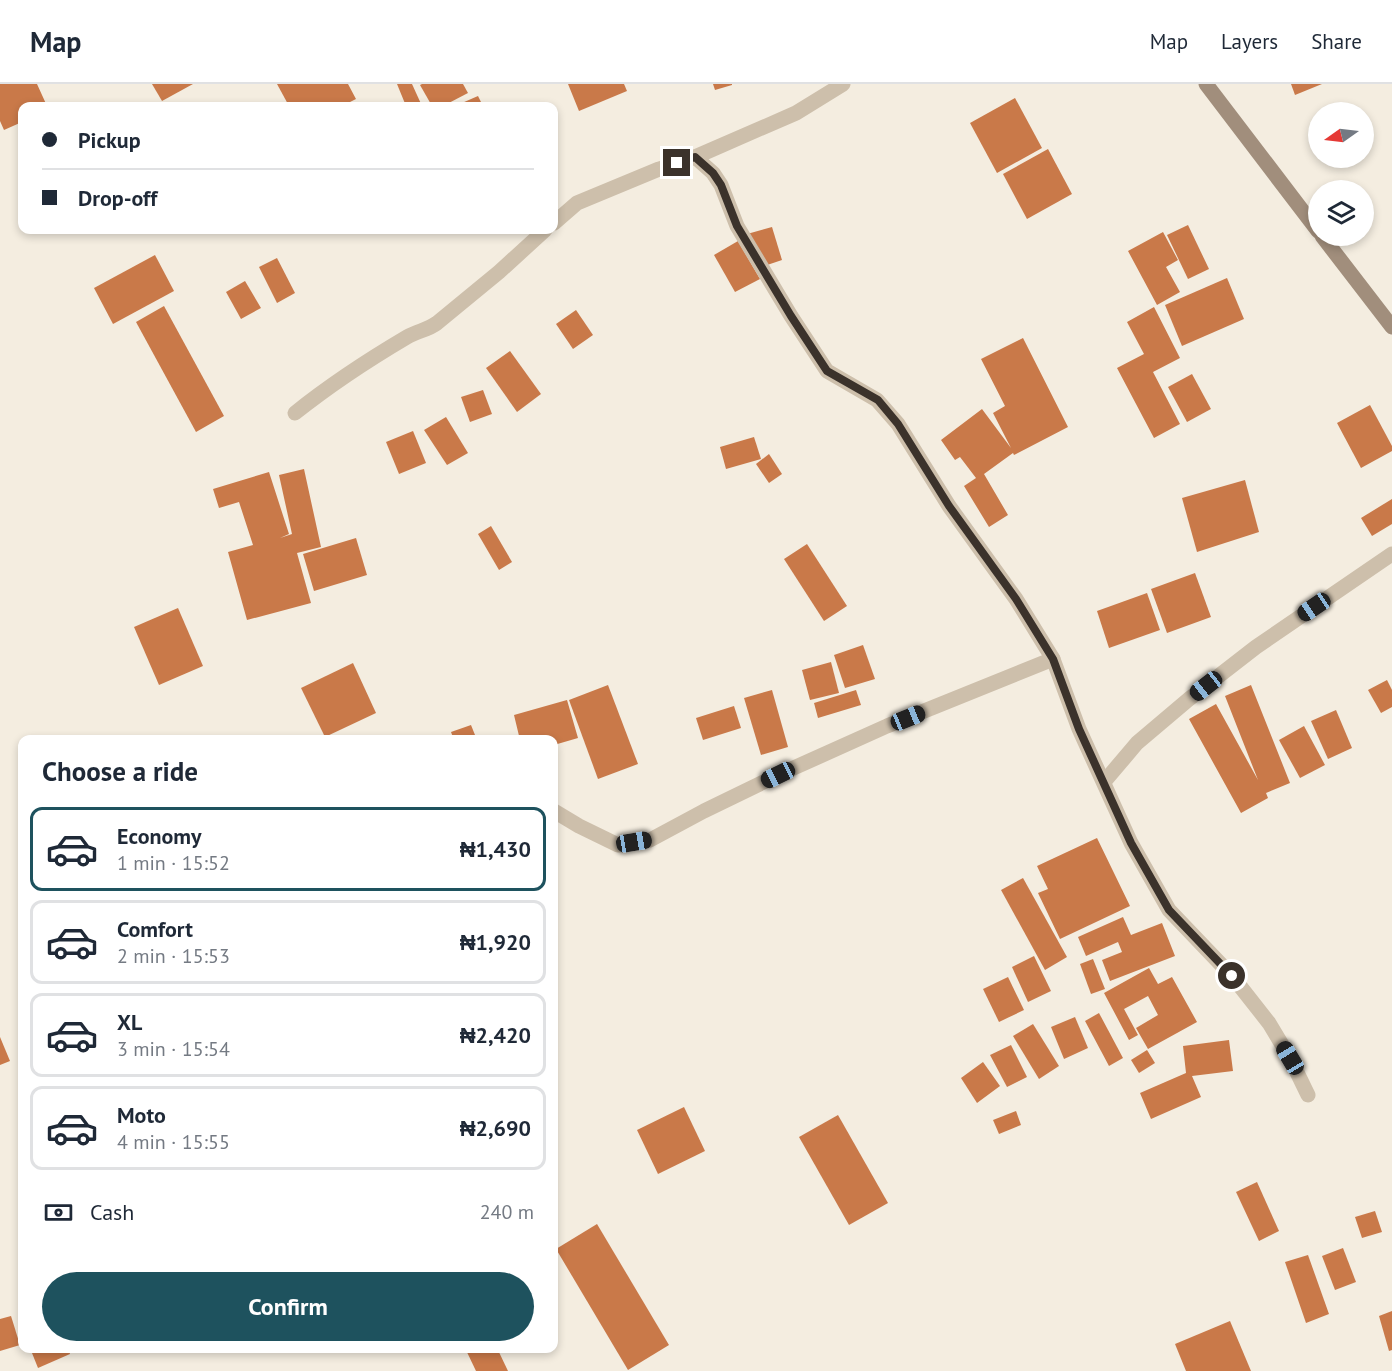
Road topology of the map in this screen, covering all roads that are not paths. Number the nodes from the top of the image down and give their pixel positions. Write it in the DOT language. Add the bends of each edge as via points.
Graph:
graph roads {
  1 [pos="843,84"];
  2 [pos="1206,84"];
  3 [pos="695,157"];
  4 [pos="1308,218"];
  5 [pos="558,220"];
  6 [pos="541,234"];
  7 [pos="1330,246"];
  8 [pos="1392,327"];
  9 [pos="295,413"];
  10 [pos="1392,554"];
  11 [pos="1053,659"];
  12 [pos="1104,782"];
  13 [pos="558,813"];
  14 [pos="1308,1095"];
  1 -- 3 [label="street" via="796,113"];
  2 -- 4 [label="street"];
  3 -- 5 [label="street" via="577,203"];
  3 -- 11 [label="street" via="721,185 737,226 827,371 878,400 898,424"];
  6 -- 9 [label="street" via="437,323 411,334 346,375"];
  7 -- 8 [label="street"];
  10 -- 12 [label="street" via="1256,647 1189,699 1137,743"];
  11 -- 12 [label="street"];
  11 -- 13 [label="street" via="887,726 778,775 650,840 618,845"];
  12 -- 14 [label="street" via="1131,843 1169,910 1232,976 1269,1023"];
}
